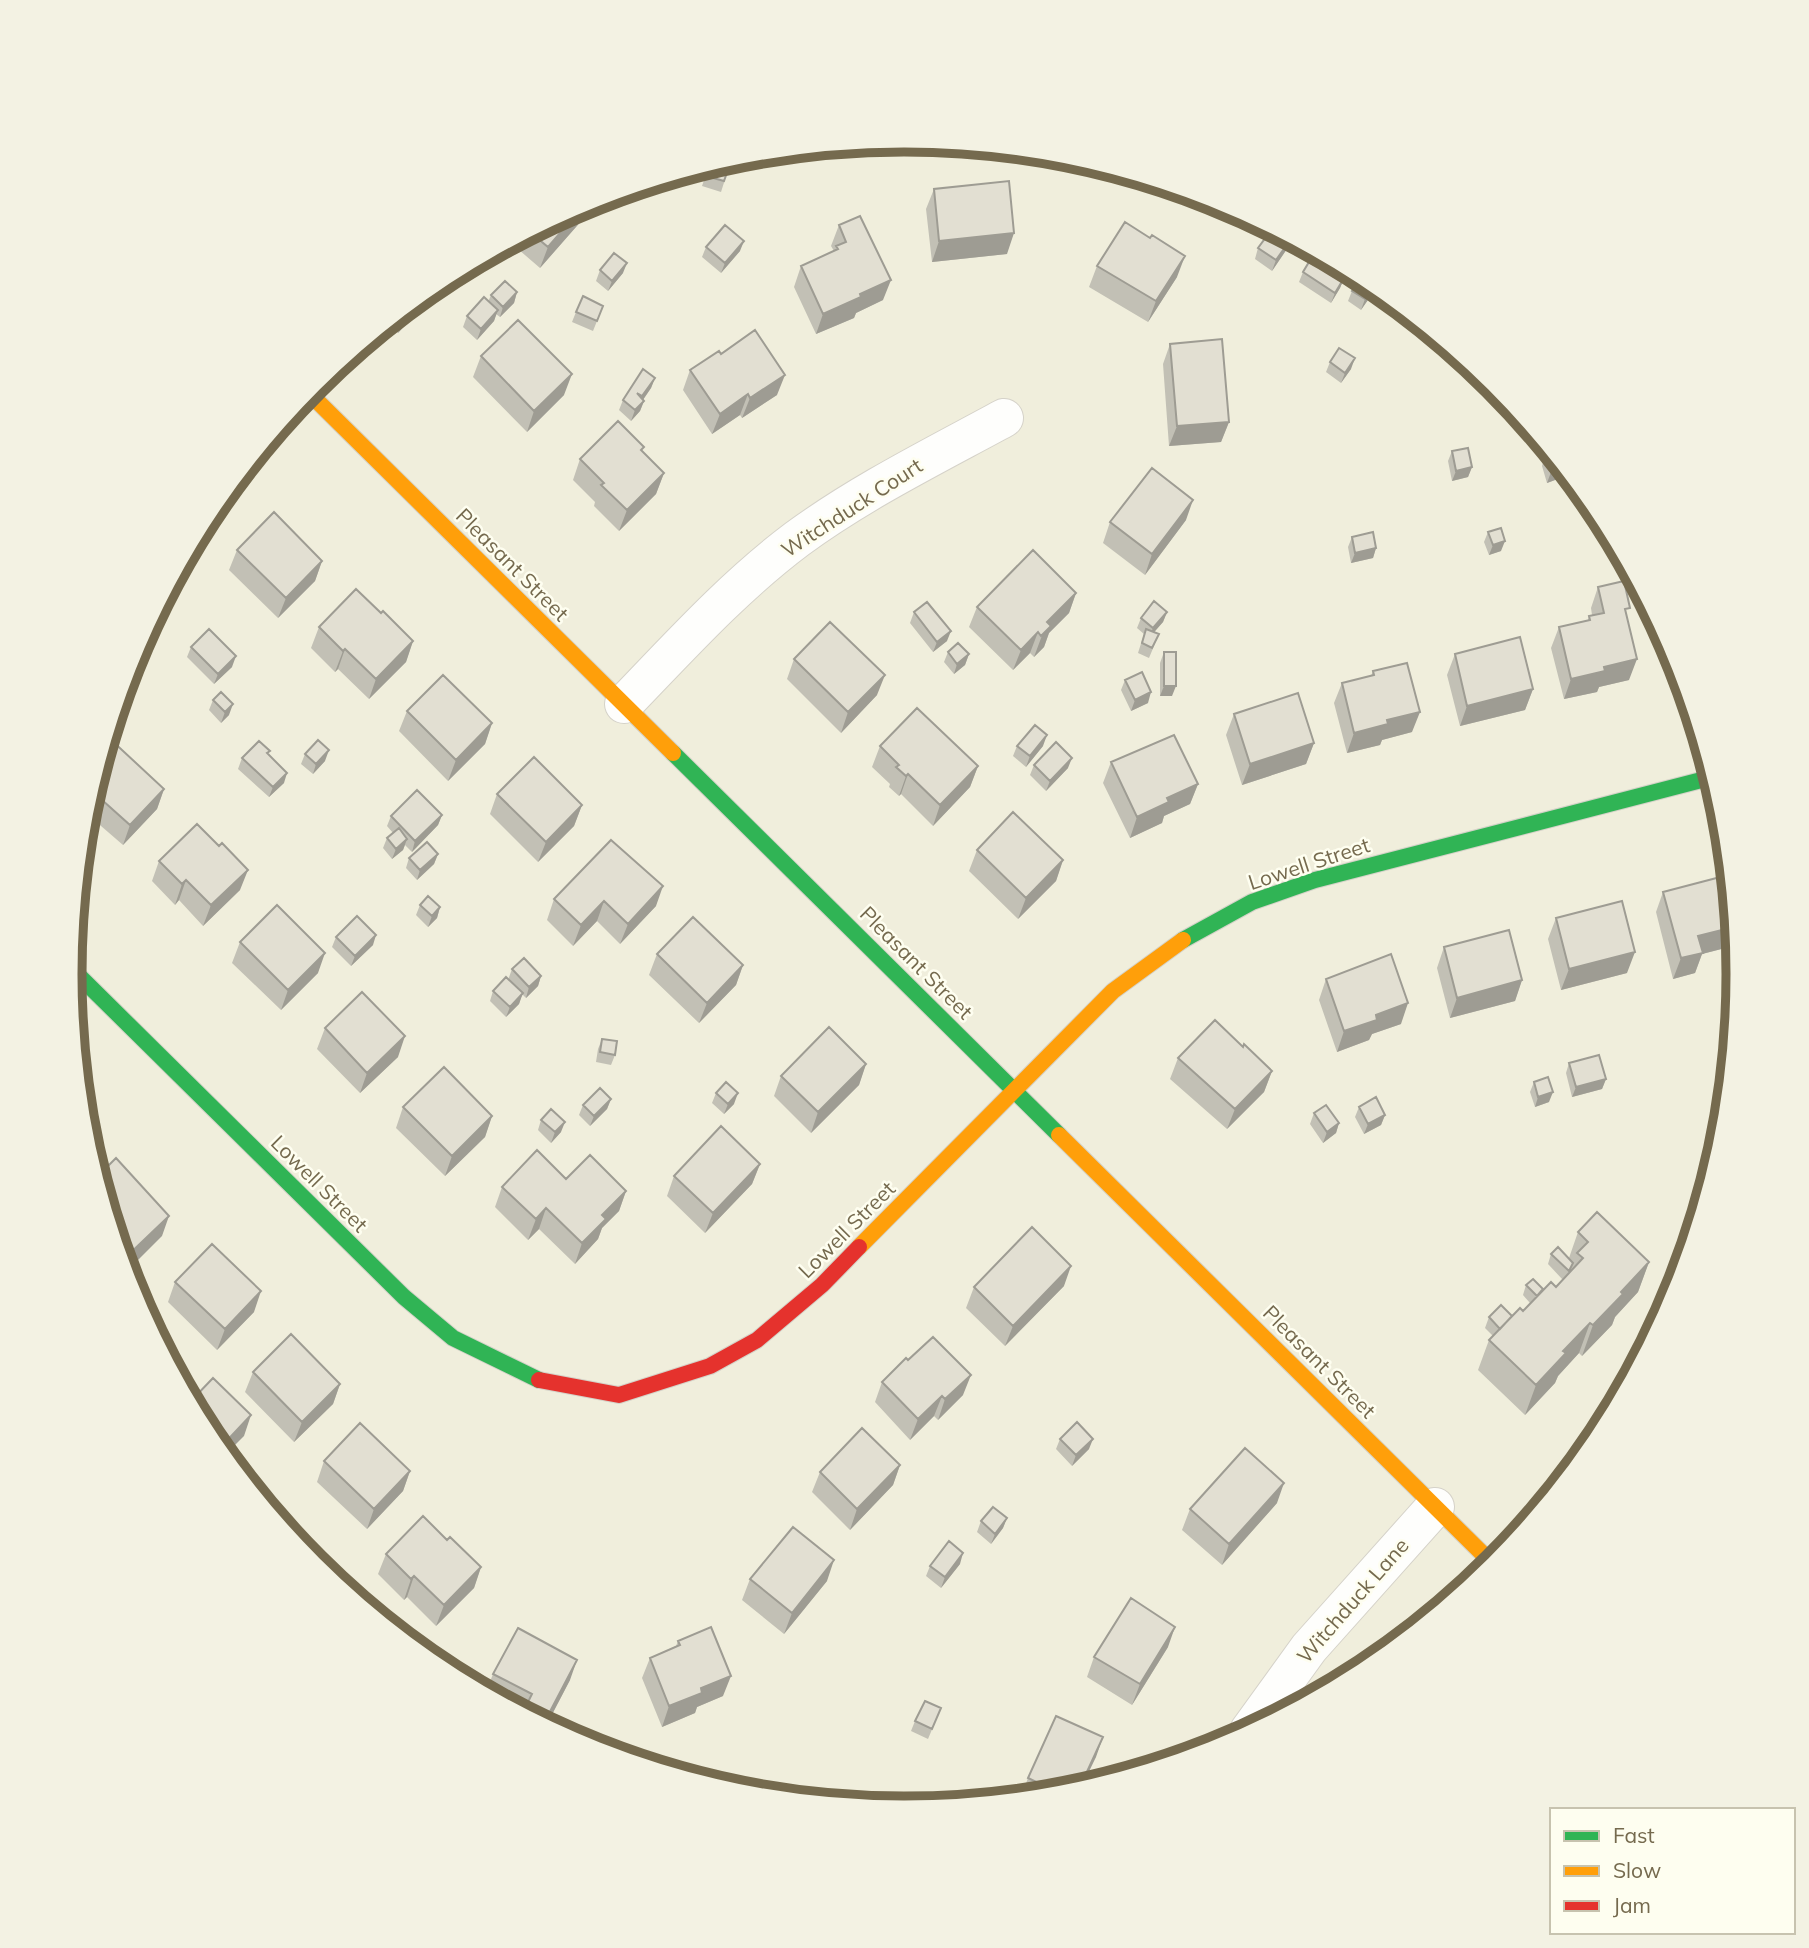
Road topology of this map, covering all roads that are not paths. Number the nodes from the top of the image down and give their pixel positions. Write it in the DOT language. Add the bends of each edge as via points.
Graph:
graph roads {
  1 [pos="316,400"];
  2 [pos="1003,418"];
  3 [pos="624,704"];
  4 [pos="1703,780"];
  5 [pos="82,979"];
  6 [pos="1015,1090"];
  7 [pos="1435,1507"];
  8 [pos="1485,1556"];
  9 [pos="1261,1714"];
  1 -- 3 [label="street, Pleasant Street"];
  2 -- 3 [label="street, Witchduck Court" via="883,484 797,539 727,598"];
  3 -- 6 [label="street, Pleasant Street"];
  4 -- 6 [label="street, Lowell Street" via="1315,880 1252,902 1175,944 1113,991"];
  5 -- 6 [label="street, Lowell Street" via="404,1297 453,1338 544,1382 619,1395 710,1366 757,1340 822,1285"];
  6 -- 7 [label="street, Pleasant Street"];
  7 -- 8 [label="street, Pleasant Street"];
  7 -- 9 [label="street, Witchduck Lane" via="1309,1648"];
}
